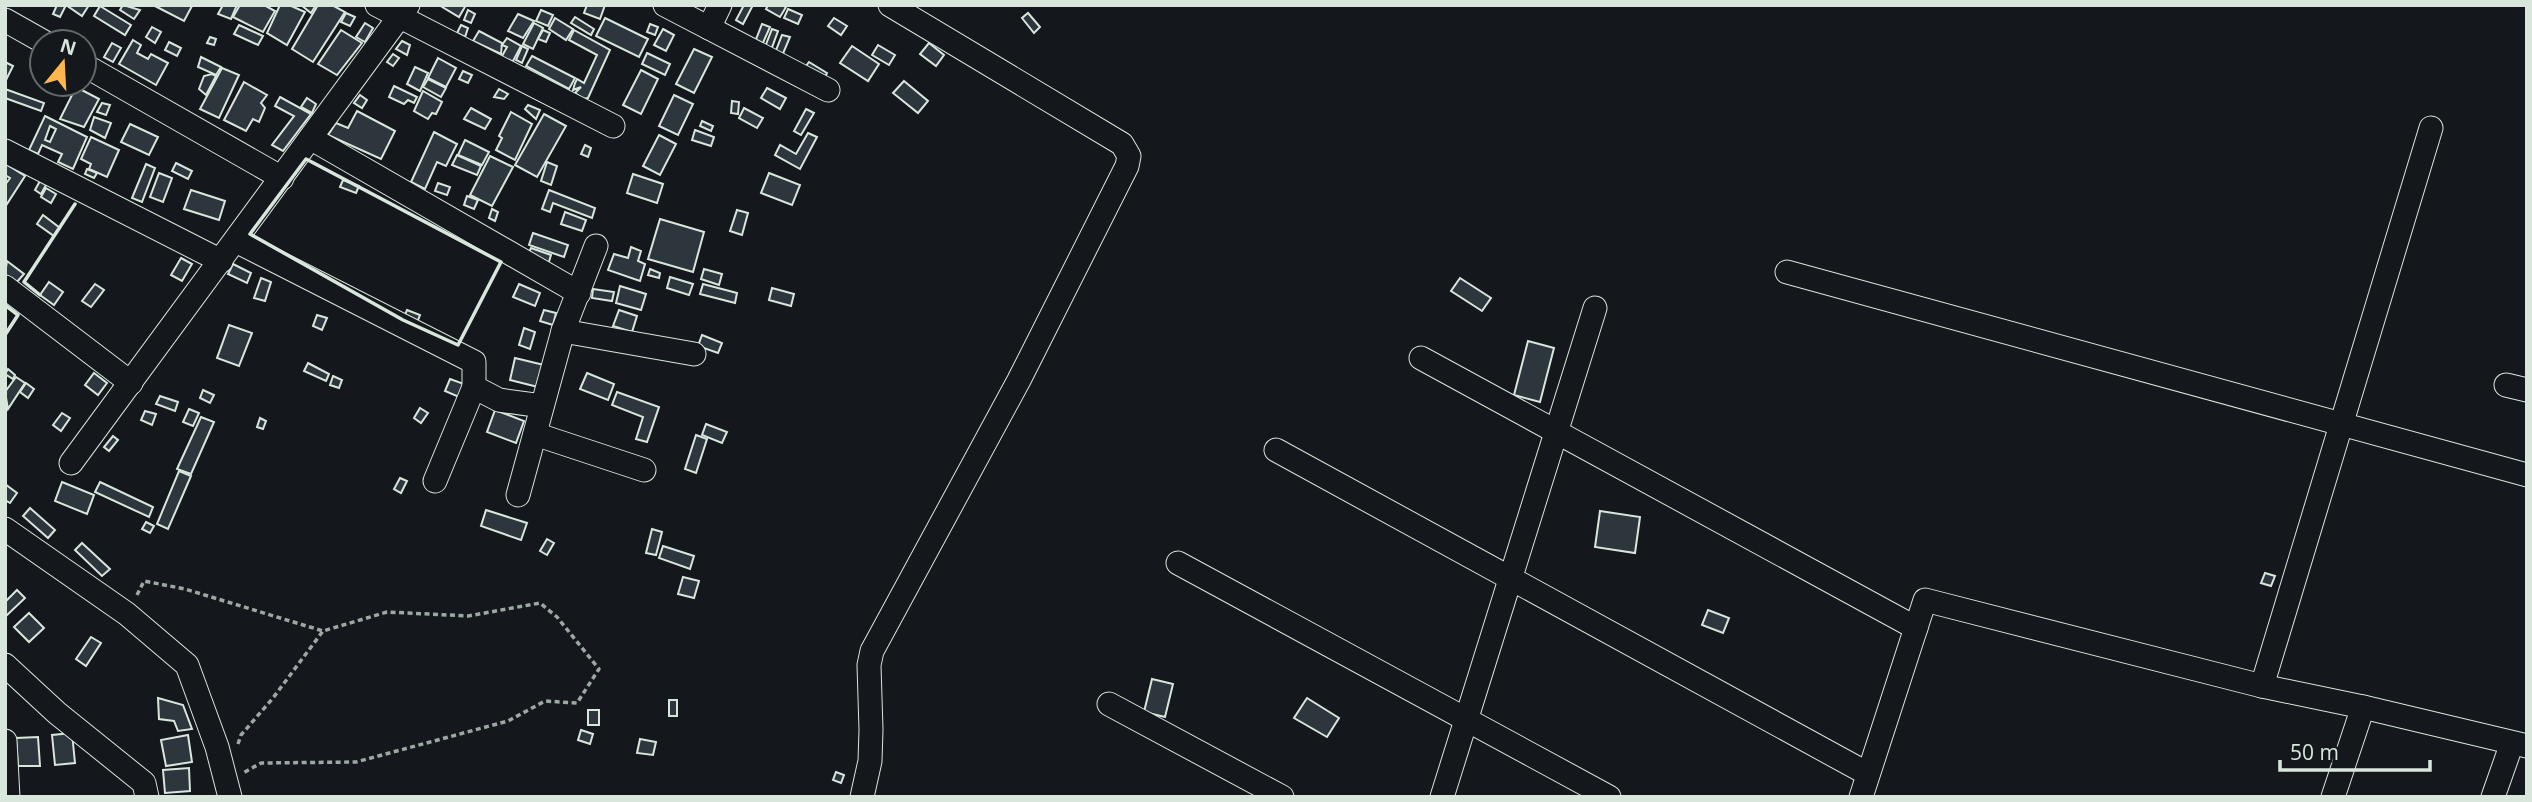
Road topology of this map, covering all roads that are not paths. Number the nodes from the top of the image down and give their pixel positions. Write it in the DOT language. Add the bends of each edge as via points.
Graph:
graph roads {
  1 [pos="377,5"];
  2 [pos="665,5"];
  3 [pos="720,5"];
  4 [pos="890,5"];
  5 [pos="405,11"];
  6 [pos="5,20"];
  7 [pos="709,28"];
  8 [pos="28,33"];
  9 [pos="98,73"];
  10 [pos="828,90"];
  11 [pos="612,127"];
  12 [pos="2431,128"];
  13 [pos="312,139"];
  14 [pos="5,151"];
  15 [pos="282,178"];
  16 [pos="236,241"];
  17 [pos="596,246"];
  18 [pos="221,261"];
  19 [pos="1787,272"];
  20 [pos="5,287"];
  21 [pos="579,293"];
  22 [pos="1595,308"];
  23 [pos="563,331"];
  24 [pos="694,354"];
  25 [pos="1421,358"];
  26 [pos="131,383"];
  27 [pos="474,387"];
  28 [pos="542,406"];
  29 [pos="2341,424"];
  30 [pos="1556,432"];
  31 [pos="535,434"];
  32 [pos="1276,450"];
  33 [pos="71,463"];
  34 [pos="644,470"];
  35 [pos="2527,475"];
  36 [pos="435,481"];
  37 [pos="518,495"];
  38 [pos="5,528"];
  39 [pos="1178,563"];
  40 [pos="1510,579"];
  41 [pos="1916,628"];
  42 [pos="5,666"];
  43 [pos="2262,686"];
  44 [pos="1109,704"];
  45 [pos="2363,706"];
  46 [pos="1466,719"];
  47 [pos="5,741"];
  48 [pos="2519,744"];
  49 [pos="1868,774"];
  50 [pos="228,789"];
  51 [pos="8,797"];
  52 [pos="147,797"];
  53 [pos="862,797"];
  54 [pos="1282,797"];
  55 [pos="1442,797"];
  56 [pos="1609,797"];
  57 [pos="1861,797"];
  58 [pos="2333,797"];
  59 [pos="2493,797"];
  1 -- 5 [label="street"];
  2 -- 7 [label="street"];
  3 -- 7 [label="street"];
  4 -- 53 [label="street" via="1122,144 1129,156 1018,380 872,651 870,761"];
  5 -- 11 [label="street"];
  5 -- 13 [label="street"];
  6 -- 8 [label="street"];
  7 -- 10 [label="street"];
  9 -- 15 [label="street"];
  12 -- 29 [label="street"];
  13 -- 15 [label="street"];
  13 -- 21 [label="street"];
  14 -- 18 [label="street"];
  15 -- 16 [label="street"];
  16 -- 18 [label="street"];
  16 -- 27 [label="street" via="474,362"];
  17 -- 21 [label="street"];
  18 -- 26 [label="street"];
  19 -- 29 [label="street"];
  20 -- 26 [label="street"];
  21 -- 23 [label="street"];
  22 -- 30 [label="street"];
  23 -- 24 [label="street"];
  23 -- 28 [label="street"];
  25 -- 30 [label="street"];
  26 -- 33 [label="street"];
  27 -- 28 [label="street" via="499,400"];
  27 -- 36 [label="street"];
  28 -- 31 [label="street"];
  29 -- 35 [label="street"];
  29 -- 43 [label="street"];
  30 -- 40 [label="street"];
  30 -- 41 [label="street"];
  31 -- 34 [label="street"];
  31 -- 37 [label="street"];
  32 -- 40 [label="street"];
  38 -- 50 [label="street" via="127,614 187,665"];
  39 -- 46 [label="street"];
  40 -- 46 [label="street"];
  40 -- 49 [label="street"];
  41 -- 43 [label="street" via="1925,600"];
  41 -- 49 [label="street"];
  42 -- 52 [label="street" via="144,783"];
  43 -- 45 [label="street"];
  44 -- 54 [label="street"];
  45 -- 48 [label="street"];
  45 -- 58 [label="street"];
  46 -- 55 [label="street"];
  46 -- 56 [label="street"];
  47 -- 51 [label="street"];
  48 -- 59 [label="street"];
  49 -- 57 [label="street"];
}
